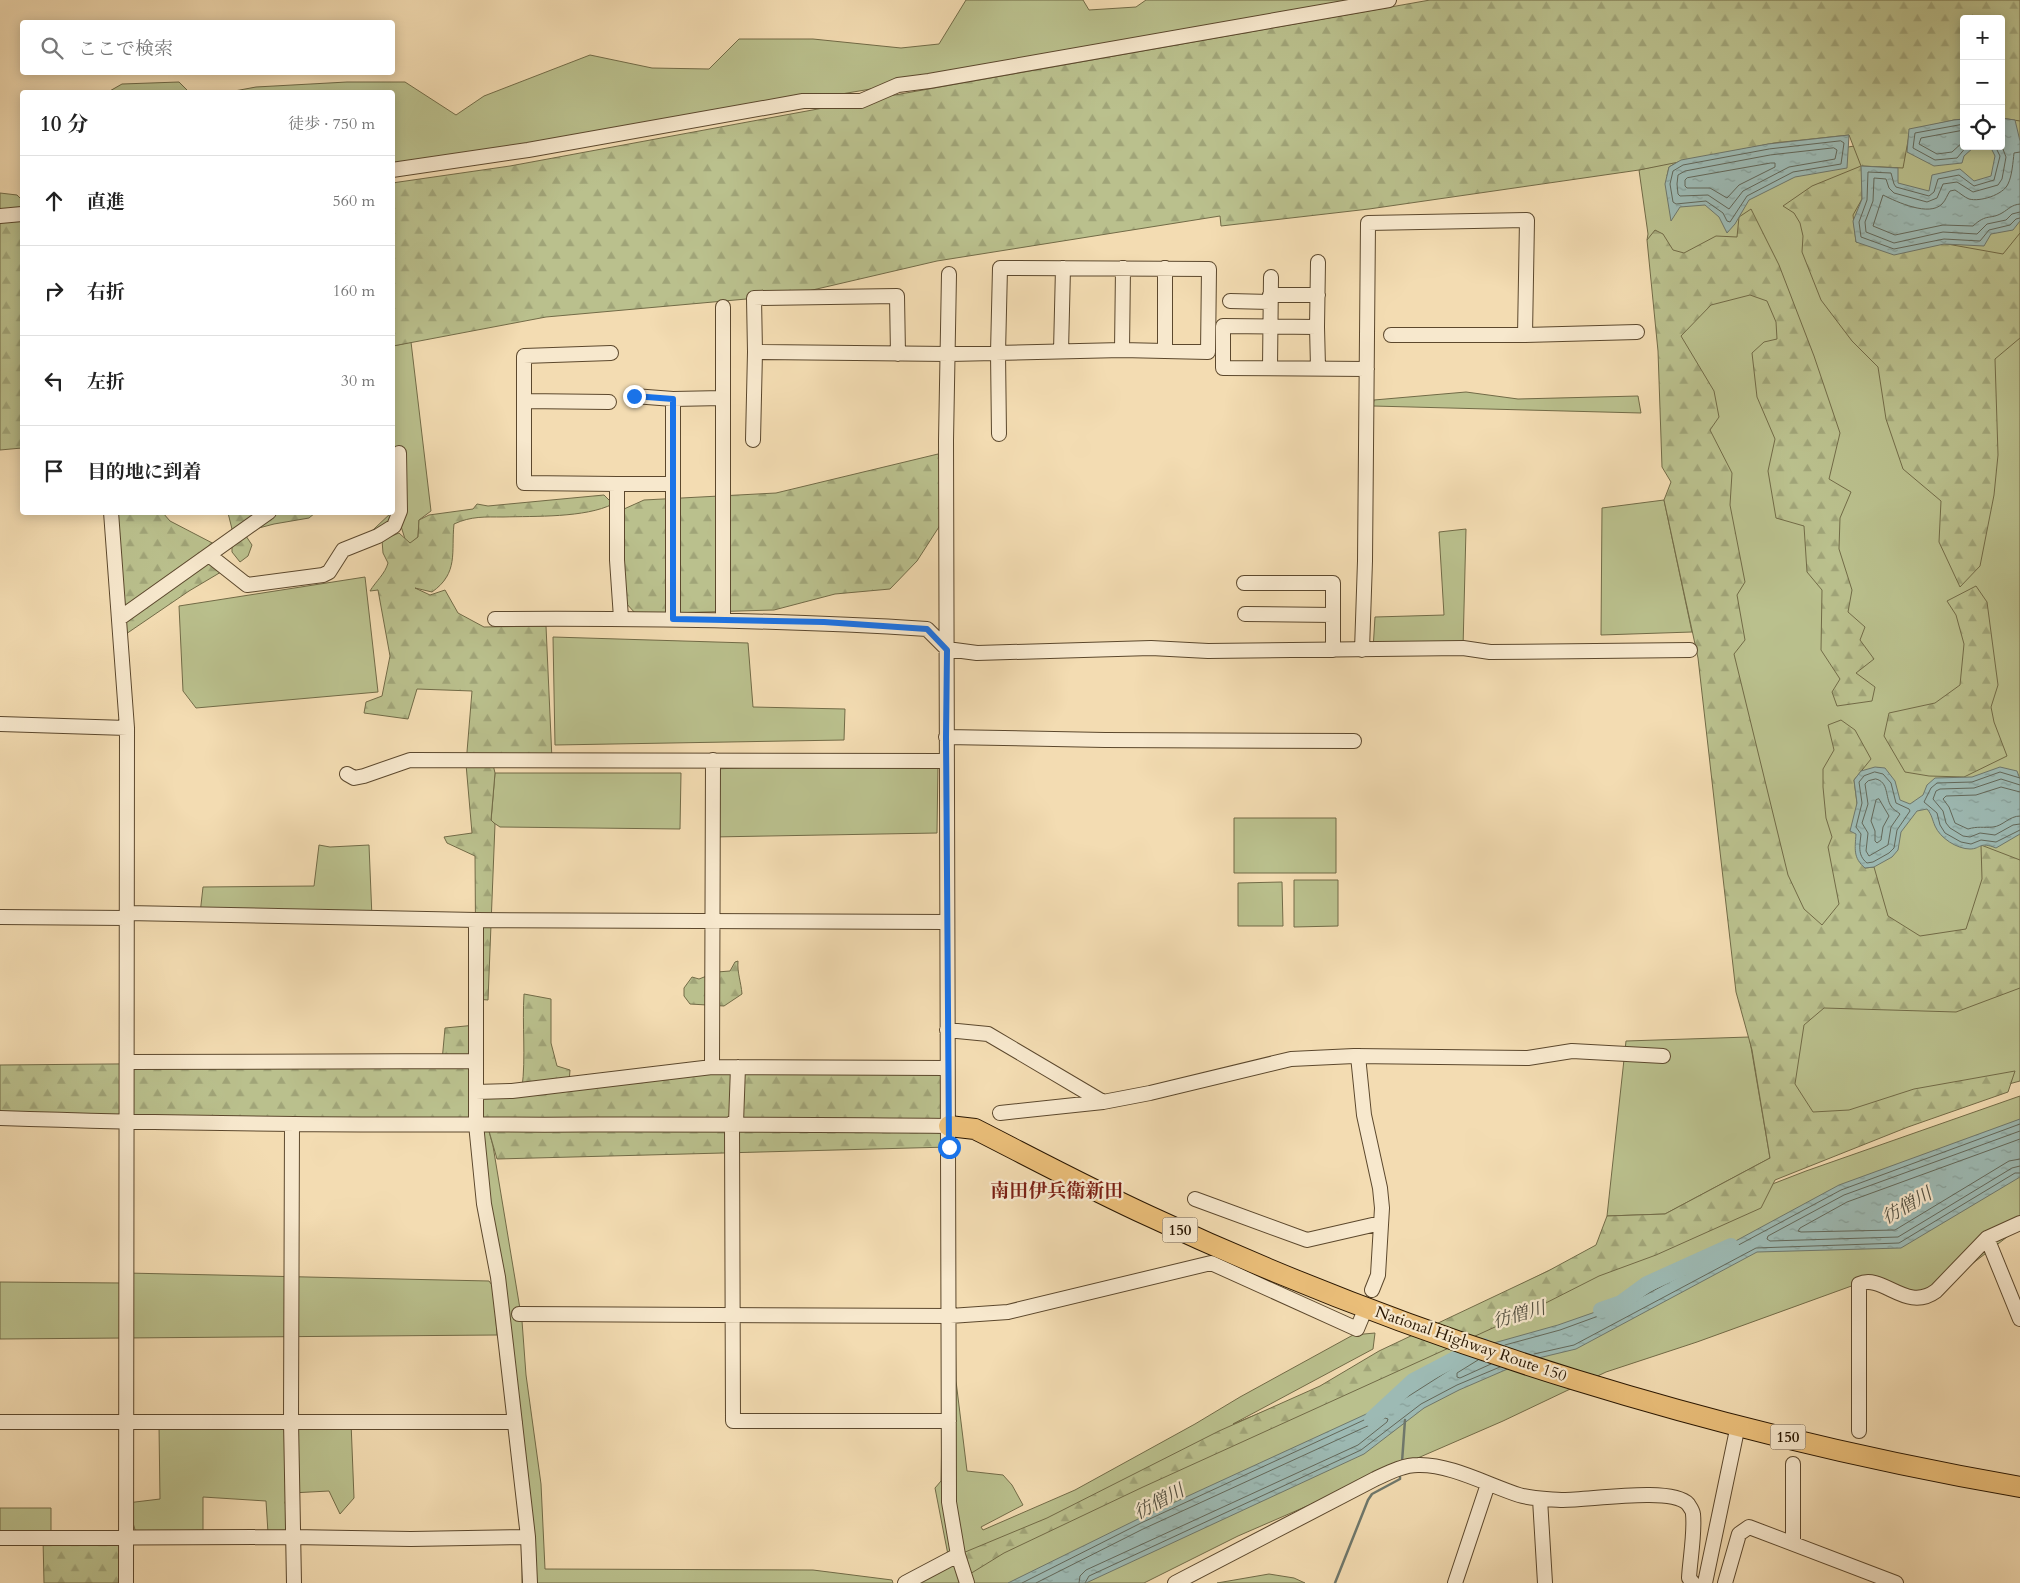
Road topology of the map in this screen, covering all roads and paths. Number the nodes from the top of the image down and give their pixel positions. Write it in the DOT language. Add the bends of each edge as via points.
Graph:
graph roads {
  1 [pos="1389,0"];
  2 [pos="395,170"];
  3 [pos="20,214"];
  4 [pos="0,216"];
  5 [pos="1318,262"];
  6 [pos="1063,268"];
  7 [pos="1123,268"];
  8 [pos="1165,268"];
  9 [pos="949,274"];
  10 [pos="1271,277"];
  11 [pos="1318,295"];
  12 [pos="1270,298"];
  13 [pos="1230,301"];
  14 [pos="724,307"];
  15 [pos="1270,327"];
  16 [pos="1317,327"];
  17 [pos="1637,332"];
  18 [pos="1391,335"];
  19 [pos="1525,335"];
  20 [pos="1122,350"];
  21 [pos="1061,351"];
  22 [pos="1165,351"];
  23 [pos="755,352"];
  24 [pos="611,353"];
  25 [pos="998,353"];
  26 [pos="898,354"];
  27 [pos="949,354"];
  28 [pos="1270,367"];
  29 [pos="1318,367"];
  30 [pos="1367,369"];
  31 [pos="634,396"];
  32 [pos="723,398"];
  33 [pos="673,399"];
  34 [pos="524,400"];
  35 [pos="609,402"];
  36 [pos="999,434"];
  37 [pos="753,440"];
  38 [pos="399,453"];
  39 [pos="617,484"];
  40 [pos="673,484"];
  41 [pos="111,515"];
  42 [pos="265,515"];
  43 [pos="209,555"];
  44 [pos="1244,583"];
  45 [pos="1245,614"];
  46 [pos="1333,615"];
  47 [pos="120,618"];
  48 [pos="621,618"];
  49 [pos="495,619"];
  50 [pos="673,619"];
  51 [pos="723,620"];
  52 [pos="947,650"];
  53 [pos="1333,650"];
  54 [pos="1362,650"];
  55 [pos="1690,650"];
  56 [pos="0,724"];
  57 [pos="127,728"];
  58 [pos="946,737"];
  59 [pos="1354,741"];
  60 [pos="713,760"];
  61 [pos="946,761"];
  62 [pos="347,774"];
  63 [pos="127,915"];
  64 [pos="0,917"];
  65 [pos="476,920"];
  66 [pos="712,920"];
  67 [pos="947,922"];
  68 [pos="947,1030"];
  69 [pos="1358,1056"];
  70 [pos="1663,1056"];
  71 [pos="476,1061"];
  72 [pos="127,1062"];
  73 [pos="712,1067"];
  74 [pos="738,1067"];
  75 [pos="947,1068"];
  76 [pos="476,1092"];
  77 [pos="1102,1102"];
  78 [pos="1000,1113"];
  79 [pos="0,1118"];
  80 [pos="126,1122"];
  81 [pos="734,1123"];
  82 [pos="292,1124"];
  83 [pos="476,1124"];
  84 [pos="949,1126"];
  85 [pos="1195,1199"];
  86 [pos="1381,1223"];
  87 [pos="2020,1223"];
  88 [pos="1987,1238"];
  89 [pos="1372,1290"];
  90 [pos="519,1314"];
  91 [pos="732,1314"];
  92 [pos="950,1316"];
  93 [pos="1362,1317"];
  94 [pos="2020,1319"];
  95 [pos="949,1421"];
  96 [pos="0,1422"];
  97 [pos="126,1422"];
  98 [pos="291,1422"];
  99 [pos="515,1422"];
  100 [pos="1738,1425"];
  101 [pos="1859,1431"];
  102 [pos="1793,1464"];
  103 [pos="1488,1484"];
  104 [pos="2020,1487"];
  105 [pos="1540,1499"];
  106 [pos="127,1537"];
  107 [pos="292,1537"];
  108 [pos="528,1537"];
  109 [pos="0,1538"];
  110 [pos="1794,1543"];
  111 [pos="958,1555"];
  112 [pos="126,1583"];
  113 [pos="294,1583"];
  114 [pos="530,1583"];
  115 [pos="905,1583"];
  116 [pos="966,1583"];
  117 [pos="1175,1583"];
  118 [pos="1455,1583"];
  119 [pos="1545,1583"];
  120 [pos="1693,1583"];
  121 [pos="1705,1583"];
  122 [pos="1725,1583"];
  123 [pos="1896,1583"];
  1 -- 2 [label="street" via="898,85 861,101 803,101 528,150"];
  3 -- 4 [label="street"];
  5 -- 11 [label="street"];
  6 -- 7 [label="street"];
  6 -- 21 [label="street"];
  6 -- 25 [label="street" via="1000,268"];
  7 -- 8 [label="street"];
  7 -- 20 [label="street"];
  8 -- 22 [label="street"];
  8 -- 22 [label="street" via="1210,269 1208,352"];
  9 -- 27 [label="street"];
  10 -- 12 [label="street"];
  11 -- 12 [label="street"];
  11 -- 16 [label="street"];
  12 -- 13 [label="street"];
  12 -- 15 [label="street"];
  14 -- 32 [label="street"];
  15 -- 16 [label="street"];
  15 -- 28 [label="street"];
  15 -- 28 [label="street" via="1223,326 1223,368"];
  16 -- 29 [label="street"];
  17 -- 19 [label="street"];
  18 -- 19 [label="street"];
  19 -- 30 [label="street" via="1527,220 1368,223"];
  20 -- 21 [label="street"];
  20 -- 22 [label="street"];
  21 -- 25 [label="street"];
  23 -- 26 [label="street"];
  23 -- 26 [label="street" via="754,298 898,296"];
  23 -- 37 [label="street"];
  24 -- 34 [label="street" via="524,356"];
  25 -- 27 [label="street"];
  25 -- 36 [label="street"];
  26 -- 27 [label="street"];
  27 -- 52 [label="street"];
  28 -- 29 [label="street"];
  29 -- 30 [label="street"];
  30 -- 54 [label="street"];
  31 -- 33 [label="street"];
  32 -- 33 [label="street"];
  32 -- 51 [label="street"];
  33 -- 40 [label="street"];
  34 -- 35 [label="street"];
  34 -- 39 [label="street" via="524,483"];
  38 -- 43 [label="street" via="400,511 394,526 343,550 324,575 247,585"];
  39 -- 40 [label="street"];
  39 -- 48 [label="street"];
  40 -- 50 [label="street"];
  41 -- 47 [label="street"];
  42 -- 43 [label="street"];
  43 -- 47 [label="street"];
  44 -- 46 [label="street" via="1333,583"];
  45 -- 46 [label="street"];
  46 -- 53 [label="street"];
  47 -- 57 [label="street"];
  48 -- 49 [label="street"];
  48 -- 50 [label="street"];
  50 -- 51 [label="street"];
  51 -- 52 [label="street" via="927,629"];
  52 -- 53 [label="street" via="977,653 1151,648"];
  52 -- 58 [label="street"];
  53 -- 54 [label="street"];
  54 -- 55 [label="street"];
  56 -- 57 [label="street"];
  57 -- 63 [label="street"];
  58 -- 59 [label="street"];
  58 -- 61 [label="street"];
  60 -- 61 [label="street"];
  60 -- 62 [label="street" via="410,760 364,776 354,778"];
  60 -- 66 [label="street"];
  61 -- 67 [label="street"];
  63 -- 64 [label="street"];
  63 -- 65 [label="street"];
  63 -- 72 [label="street"];
  65 -- 66 [label="street"];
  65 -- 71 [label="street"];
  66 -- 67 [label="street"];
  66 -- 73 [label="street"];
  67 -- 68 [label="street"];
  68 -- 75 [label="street"];
  68 -- 77 [label="street" via="988,1034"];
  69 -- 70 [label="street" via="1528,1058 1572,1051"];
  69 -- 77 [label="street" via="1291,1059"];
  69 -- 86 [label="street" via="1364,1115 1380,1188"];
  71 -- 72 [label="street"];
  71 -- 76 [label="street"];
  72 -- 80 [label="street"];
  73 -- 74 [label="street"];
  73 -- 76 [label="street" via="512,1091"];
  74 -- 75 [label="street"];
  74 -- 81 [label="street"];
  75 -- 84 [label="street"];
  76 -- 83 [label="street"];
  77 -- 78 [label="street"];
  79 -- 80 [label="street"];
  80 -- 82 [label="street"];
  80 -- 97 [label="street"];
  81 -- 83 [label="street"];
  81 -- 84 [label="street"];
  81 -- 91 [label="street"];
  82 -- 83 [label="street"];
  82 -- 98 [label="street"];
  83 -- 99 [label="street"];
  84 -- 92 [label="street"];
  84 -- 100 [label="highway, National Highway Route 150 / 150" via="974,1129 1150,1217 1297,1280 1417,1326 1560,1375"];
  85 -- 86 [label="street" via="1307,1240"];
  86 -- 89 [label="street" via="1378,1275"];
  87 -- 88 [label="street"];
  88 -- 94 [label="street"];
  88 -- 101 [label="street" via="1929,1297 1913,1299 1874,1283 1866,1281 1859,1284"];
  90 -- 91 [label="street"];
  91 -- 92 [label="street"];
  91 -- 95 [label="street" via="733,1421"];
  92 -- 93 [label="street" via="1008,1312 1212,1263 1357,1329"];
  92 -- 95 [label="street"];
  95 -- 111 [label="street" via="949,1502"];
  96 -- 97 [label="street"];
  97 -- 98 [label="street"];
  97 -- 106 [label="street"];
  98 -- 99 [label="street"];
  98 -- 107 [label="street"];
  99 -- 108 [label="street"];
  100 -- 104 [label="highway, National Highway Route 150 / 150" via="1957,1476"];
  100 -- 121 [label="street"];
  102 -- 110 [label="street"];
  103 -- 105 [label="street"];
  103 -- 117 [label="street" via="1439,1467 1410,1466 1375,1479"];
  103 -- 118 [label="street"];
  105 -- 119 [label="street"];
  105 -- 120 [label="street" via="1650,1495 1686,1502 1693,1512 1689,1578"];
  106 -- 107 [label="street"];
  106 -- 109 [label="street"];
  106 -- 112 [label="street"];
  107 -- 108 [label="street"];
  107 -- 113 [label="street"];
  108 -- 114 [label="street"];
  110 -- 122 [label="street" via="1749,1527 1739,1534"];
  110 -- 123 [label="street"];
  111 -- 115 [label="street"];
  111 -- 116 [label="street"];
}
